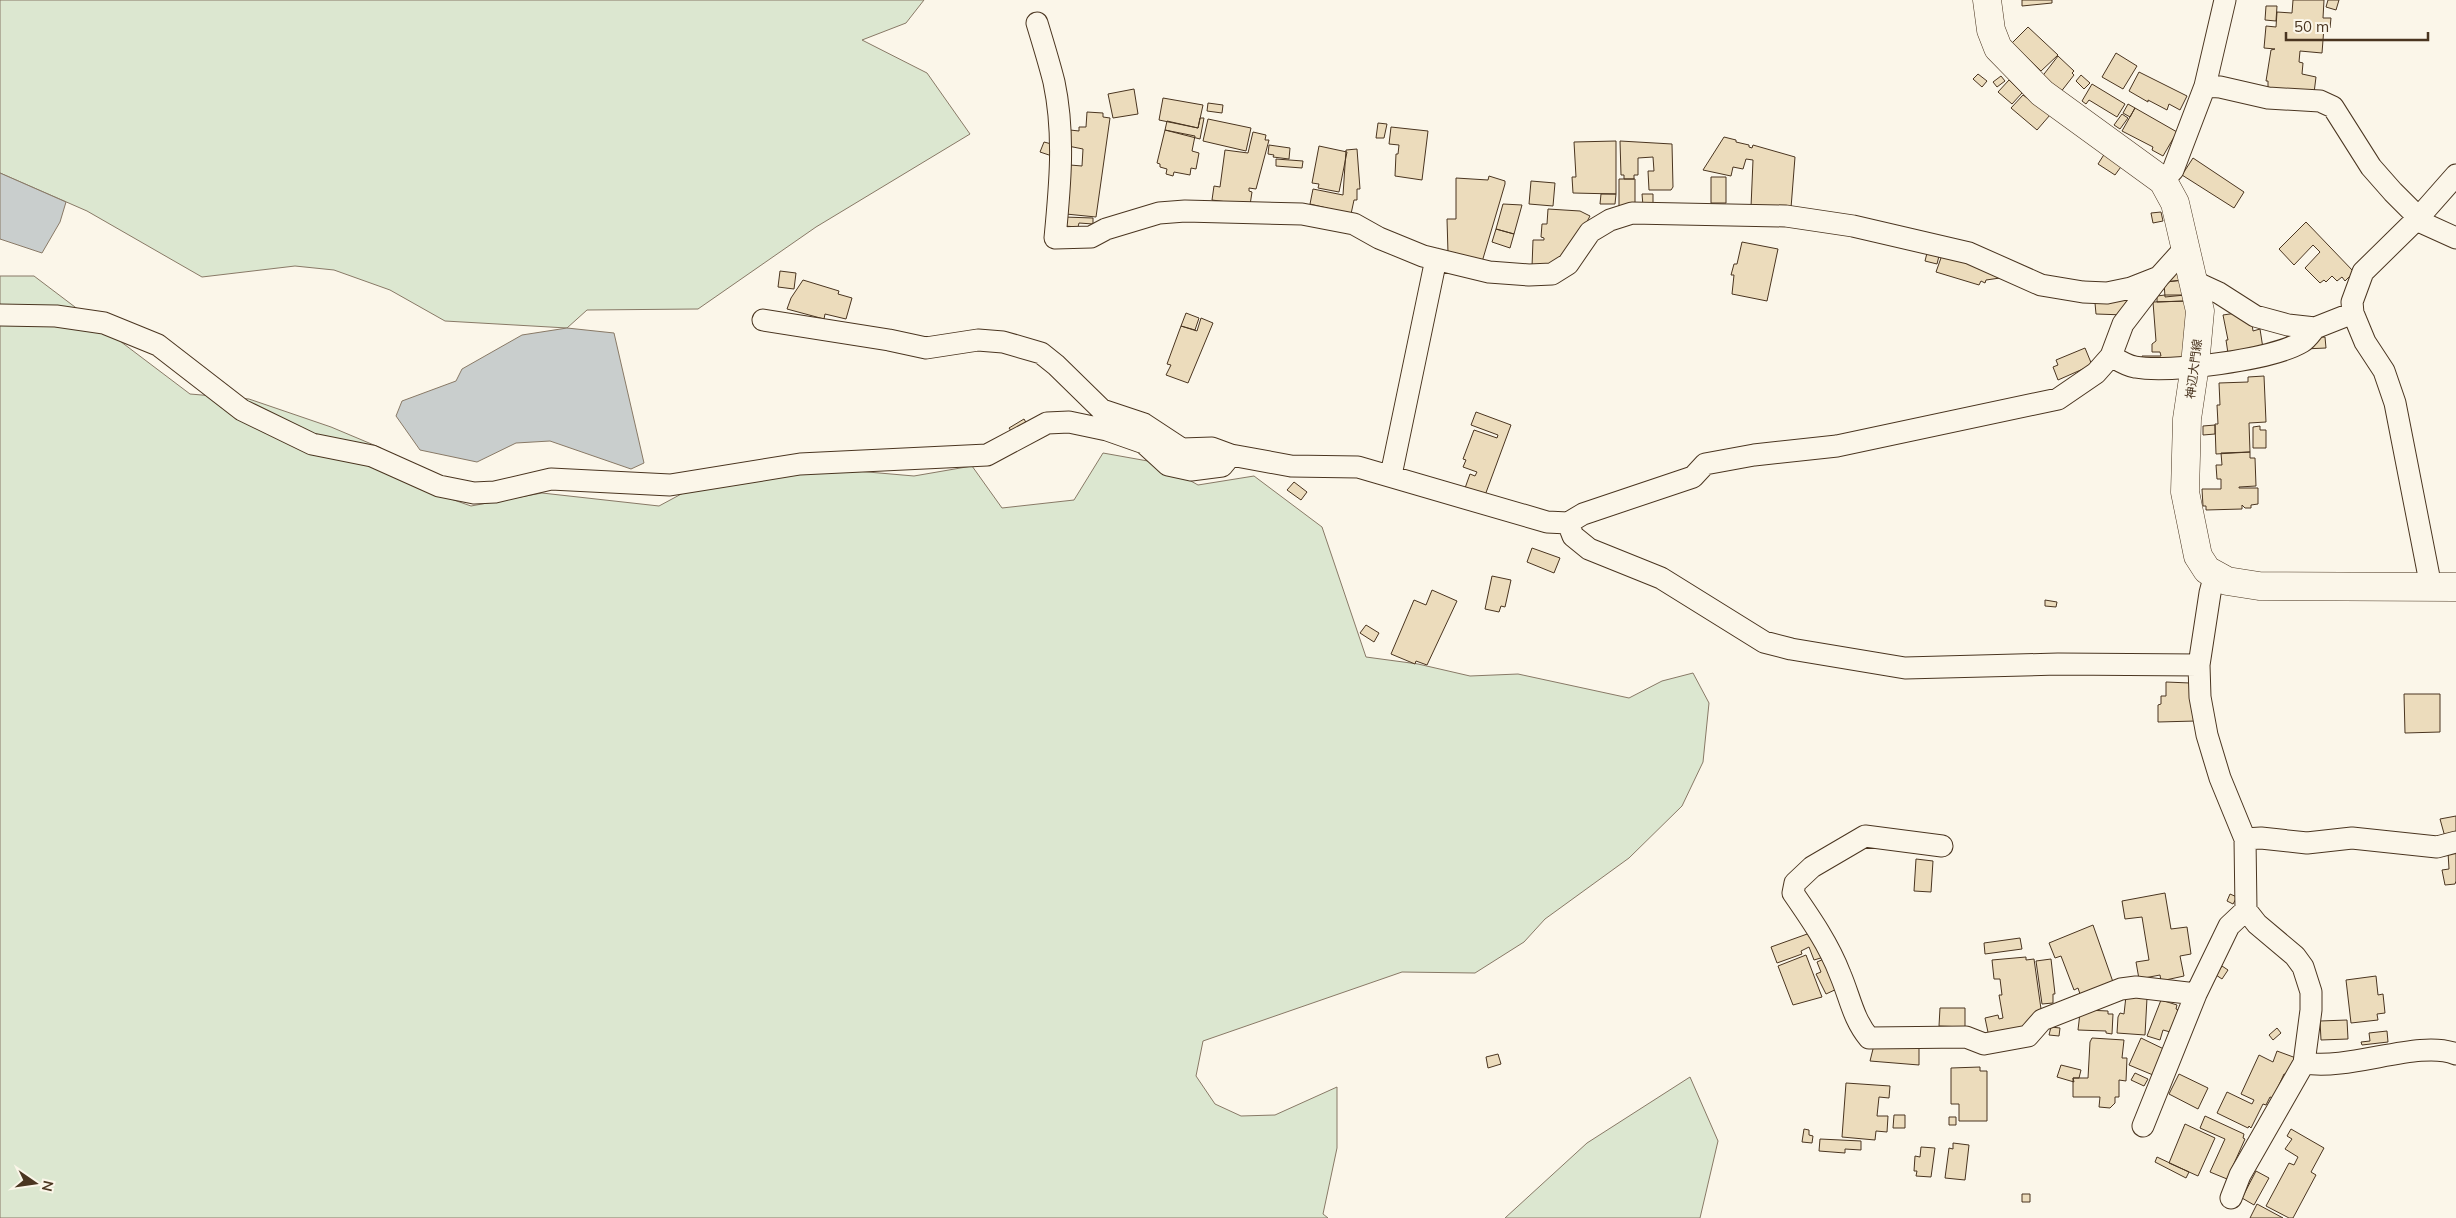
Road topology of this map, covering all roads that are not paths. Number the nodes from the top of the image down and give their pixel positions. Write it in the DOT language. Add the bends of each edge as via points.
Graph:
graph roads {
  1 [pos="1987,0"];
  2 [pos="2226,0"];
  3 [pos="1037,23"];
  4 [pos="2205,86"];
  5 [pos="2456,175"];
  6 [pos="2163,181"];
  7 [pos="2419,217"];
  8 [pos="2456,238"];
  9 [pos="2186,247"];
  10 [pos="1436,259"];
  11 [pos="2159,277"];
  12 [pos="2193,281"];
  13 [pos="2354,313"];
  14 [pos="0,315"];
  15 [pos="764,320"];
  16 [pos="2315,328"];
  17 [pos="2111,356"];
  18 [pos="2195,365"];
  19 [pos="1231,455"];
  20 [pos="1391,475"];
  21 [pos="1568,523"];
  22 [pos="2216,574"];
  23 [pos="2444,587"];
  24 [pos="2199,665"];
  25 [pos="2245,839"];
  26 [pos="2456,842"];
  27 [pos="1942,846"];
  28 [pos="2246,910"];
  29 [pos="2196,994"];
  30 [pos="2455,1052"];
  31 [pos="2304,1063"];
  32 [pos="2142,1126"];
  33 [pos="2231,1198"];
  1 -- 6 [label="main road, 神辺大門線" via="1991,30 1998,48 2042,93"];
  2 -- 4 [label="street"];
  3 -- 10 [label="street" via="1054,83 1060,124 1061,167 1056,238 1091,236 1159,213 1302,214 1354,224 1379,238"];
  4 -- 6 [label="street" via="2173,170"];
  4 -- 7 [label="street" via="2268,98 2320,101 2333,107 2371,167"];
  5 -- 7 [label="street"];
  6 -- 9 [label="main road, 神辺大門線" via="2175,203"];
  7 -- 8 [label="street" via="2425,224"];
  7 -- 13 [label="street" via="2363,272 2352,302"];
  9 -- 11 [label="street"];
  9 -- 12 [label="main road, 神辺大門線"];
  10 -- 11 [label="street" via="1489,272 1552,274 1568,264 1590,232 1610,220 1632,213 1776,216 1853,226 1969,253 2041,285 2083,292 2107,293"];
  10 -- 20 [label="street"];
  11 -- 17 [label="street" via="2123,324"];
  12 -- 16 [label="street" via="2255,316"];
  12 -- 18 [label="main road, 神辺大門線" via="2200,311"];
  13 -- 16 [label="street"];
  13 -- 23 [label="street" via="2365,342 2384,371 2396,403"];
  14 -- 19 [label="street" via="56,316 104,323 158,346 242,410 312,444 372,456 439,486 474,493 495,492 551,479 670,485 800,464 987,455 1048,423 1069,422 1107,430 1144,444 1168,465 1190,470 1222,466"];
  15 -- 19 [label="street" via="926,348 978,340 1003,342 1040,353 1102,410 1144,424 1182,449 1212,448"];
  16 -- 18 [label="street" via="2303,341 2284,350 2224,364"];
  17 -- 18 [label="street" via="2132,367 2157,370"];
  17 -- 21 [label="street" via="2096,372 2058,399 1837,446 1704,464 1693,477 1583,514"];
  18 -- 22 [label="main road, 神辺大門線" via="2187,419 2185,492 2198,556 2208,570"];
  19 -- 20 [label="street" via="1291,466 1358,467"];
  20 -- 21 [label="street" via="1547,522"];
  21 -- 24 [label="street" via="1573,536 1589,549 1661,578 1764,642 1791,649 1905,668"];
  22 -- 23 [label="main road, 神辺大門線" via="2227,580 2259,586"];
  22 -- 24 [label="street"];
  24 -- 25 [label="street" via="2200,697 2207,735 2220,778"];
  25 -- 26 [label="street" via="2307,843 2352,838 2437,847"];
  25 -- 28 [label="street"];
  27 -- 29 [label="street" via="1865,836 1812,867 1795,883 1793,893 1823,938 1841,975 1852,1011 1869,1038 1966,1037 1984,1044 2028,1036 2042,1020 2121,989 2136,987"];
  28 -- 29 [label="street" via="2230,926"];
  28 -- 31 [label="street" via="2303,966 2311,1010"];
  29 -- 32 [label="street"];
  30 -- 31 [label="street" via="2420,1051 2353,1063"];
  31 -- 33 [label="street" via="2240,1175"];
}
